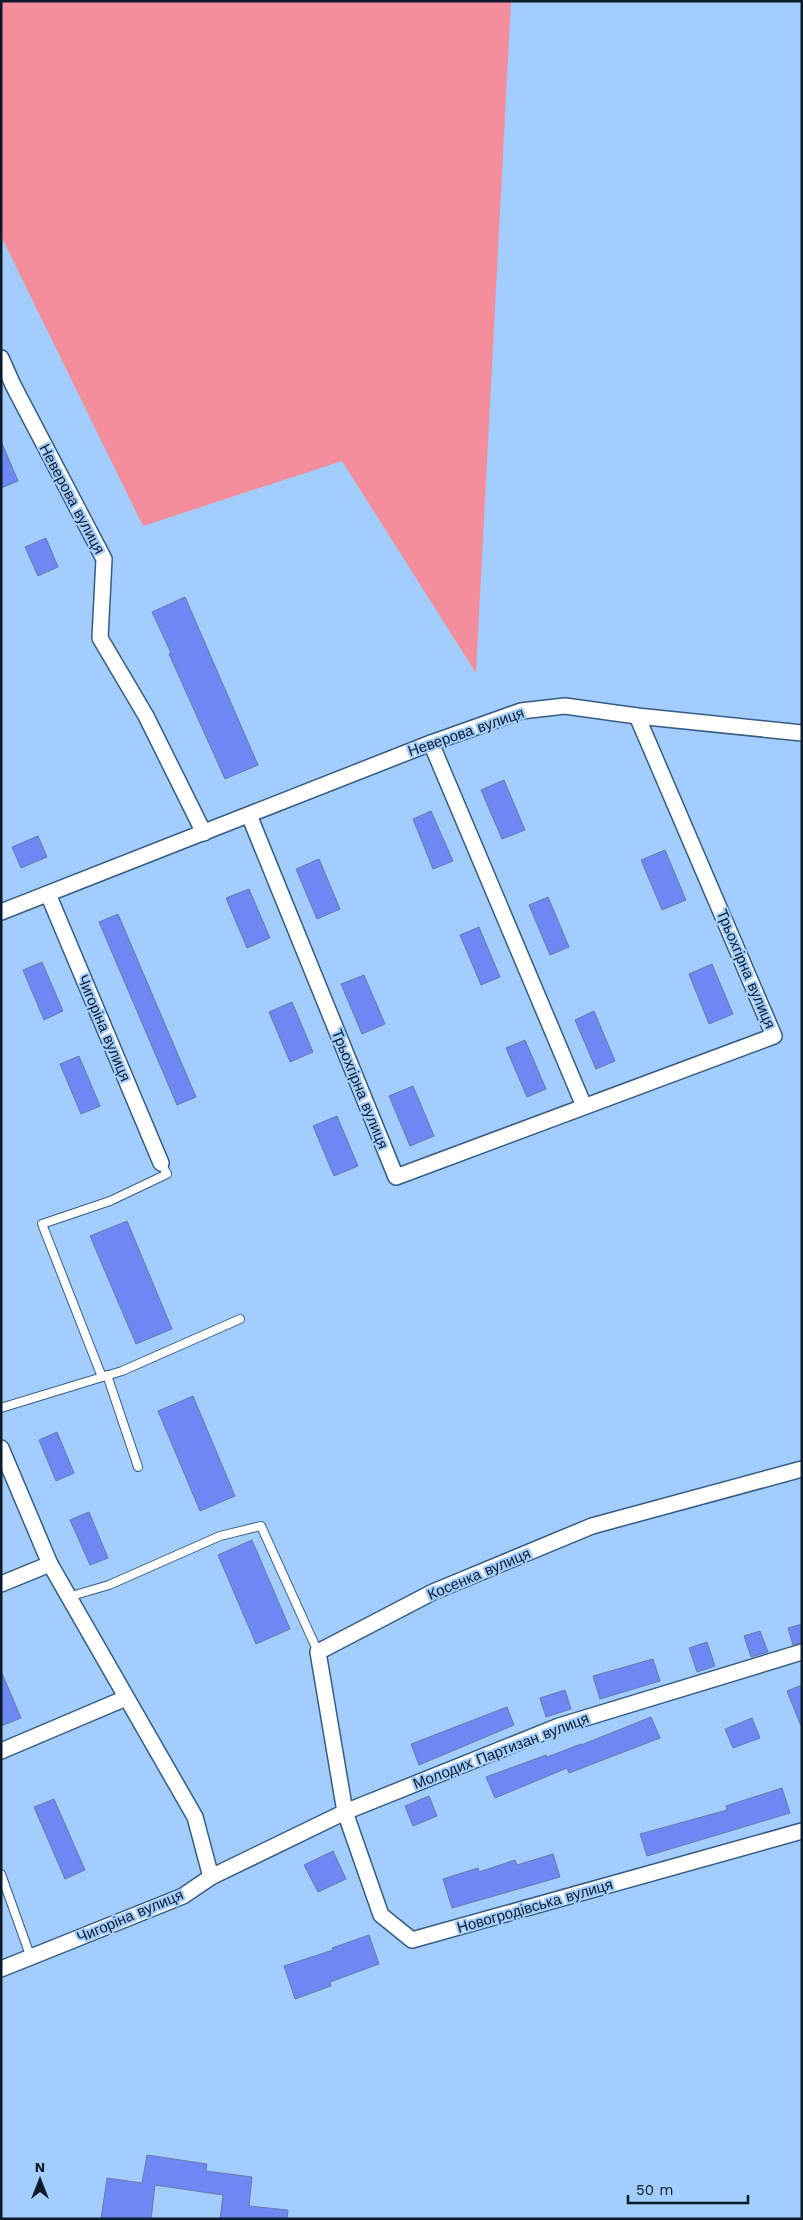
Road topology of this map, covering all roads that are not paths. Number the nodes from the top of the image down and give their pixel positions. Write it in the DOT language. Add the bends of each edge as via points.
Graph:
graph roads {
  1 [pos="1,358"];
  2 [pos="637,716"];
  3 [pos="802,734"];
  4 [pos="431,743"];
  5 [pos="249,815"];
  6 [pos="204,832"];
  7 [pos="48,894"];
  8 [pos="3,907"];
  9 [pos="584,1106"];
  10 [pos="161,1162"];
  11 [pos="240,1319"];
  12 [pos="105,1376"];
  13 [pos="1,1408"];
  14 [pos="1,1448"];
  15 [pos="138,1467"];
  16 [pos="802,1469"];
  17 [pos="50,1564"];
  18 [pos="1,1584"];
  19 [pos="68,1597"];
  20 [pos="318,1652"];
  21 [pos="802,1652"];
  22 [pos="126,1698"];
  23 [pos="1,1751"];
  24 [pos="345,1812"];
  25 [pos="802,1831"];
  26 [pos="1,1874"];
  27 [pos="211,1878"];
  28 [pos="30,1958"];
  29 [pos="1,1969"];
  1 -- 6 [label="street, Неверова вулиця" via="12,385 104,559 100,638 146,716"];
  2 -- 3 [label="street, Неверова вулиця"];
  2 -- 4 [label="street, Неверова вулиця" via="565,706 521,711"];
  2 -- 9 [label="street, Трьохгірна вулиця" via="774,1036"];
  4 -- 5 [label="street, Неверова вулиця"];
  4 -- 9 [label="street"];
  5 -- 6 [label="street, Неверова вулиця"];
  5 -- 9 [label="street, Трьохгірна вулиця" via="396,1177"];
  6 -- 7 [label="street, Неверова вулиця"];
  7 -- 8 [label="street, Неверова вулиця"];
  7 -- 10 [label="street, Чигоріна вулиця"];
  10 -- 12 [label="lane" via="166,1174 110,1201 42,1224"];
  11 -- 12 [label="lane"];
  12 -- 13 [label="lane"];
  12 -- 15 [label="lane"];
  14 -- 17 [label="street"];
  16 -- 20 [label="street, Косенка вулиця" via="592,1526 433,1592"];
  17 -- 18 [label="street"];
  17 -- 19 [label="street"];
  19 -- 20 [label="lane" via="109,1585 220,1536 261,1526"];
  19 -- 22 [label="street"];
  20 -- 24 [label="street"];
  21 -- 24 [label="street, Молодих Партизан вулиця" via="559,1726"];
  22 -- 23 [label="street"];
  22 -- 27 [label="street" via="195,1817"];
  24 -- 25 [label="street, Новогродівська вулиця" via="381,1915 412,1940"];
  24 -- 27 [label="street, Молодих Партизан вулиця"];
  26 -- 28 [label="lane"];
  27 -- 28 [label="street, Чигоріна вулиця" via="183,1896"];
  28 -- 29 [label="street, Чигоріна вулиця"];
}
